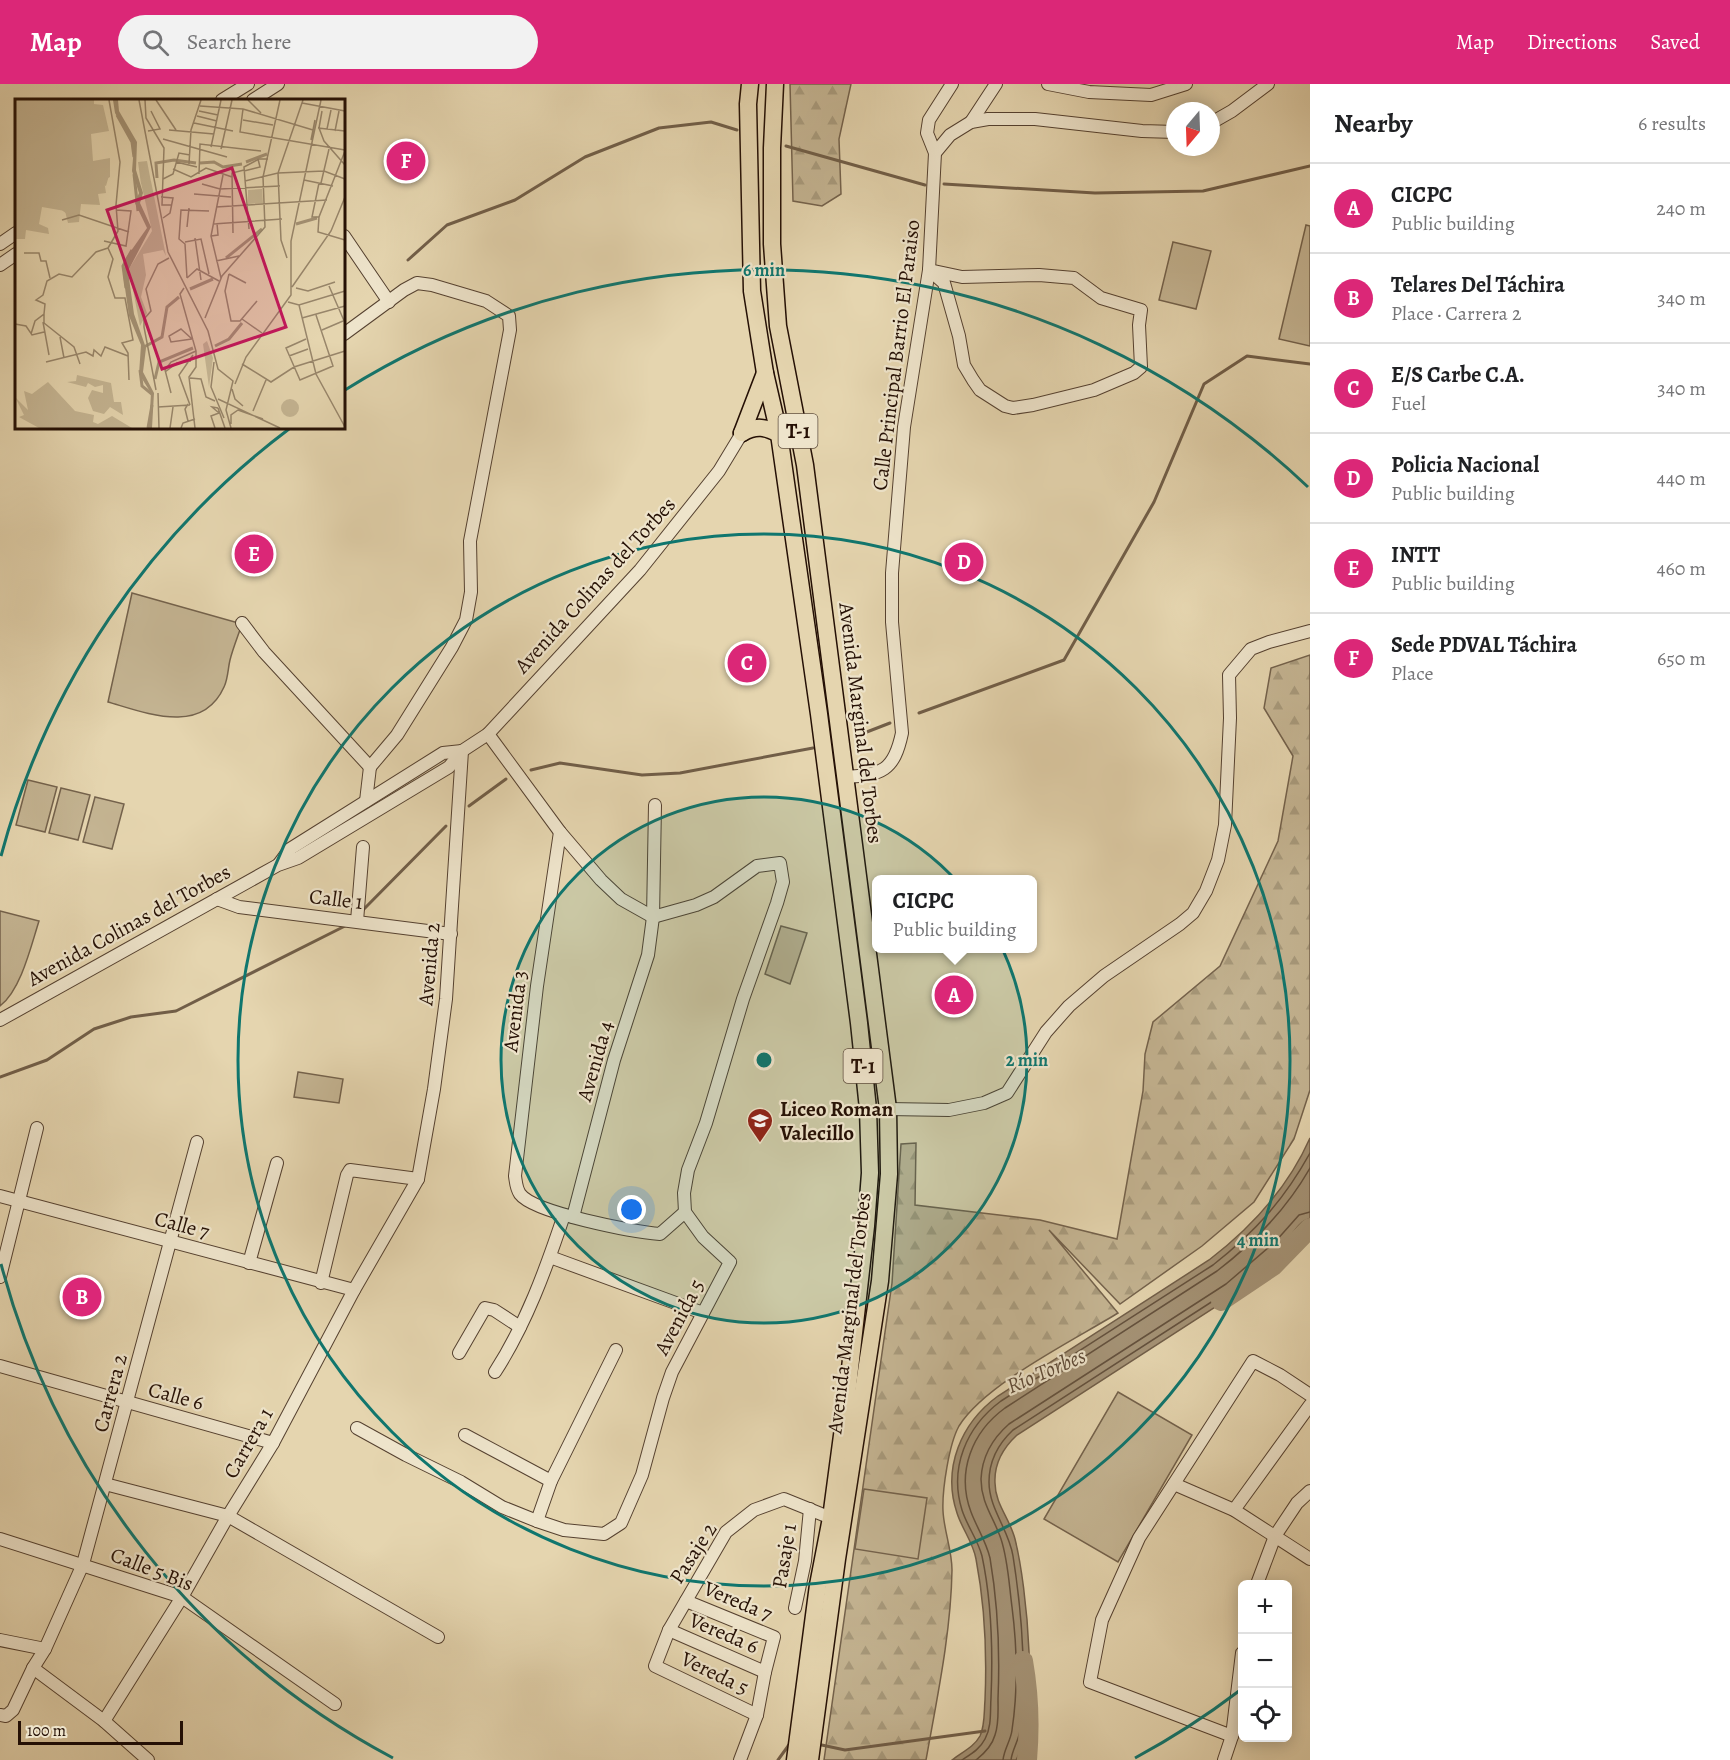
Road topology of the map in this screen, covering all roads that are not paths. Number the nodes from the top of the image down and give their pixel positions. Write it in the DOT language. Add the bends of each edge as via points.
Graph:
graph roads {
  1 [pos="248,84"];
  2 [pos="278,84"];
  3 [pos="750,84"];
  4 [pos="775,84"];
  5 [pos="952,84"];
  6 [pos="996,84"];
  7 [pos="1048,84"];
  8 [pos="1186,84"];
  9 [pos="1268,84"];
  10 [pos="224,99"];
  11 [pos="255,99"];
  12 [pos="1220,118"];
  13 [pos="971,122"];
  14 [pos="1166,132"];
  15 [pos="935,153"];
  16 [pos="15,234"];
  17 [pos="345,237"];
  18 [pos="0,244"];
  19 [pos="15,255"];
  20 [pos="0,265"];
  21 [pos="929,270"];
  22 [pos="389,302"];
  23 [pos="345,333"];
  24 [pos="765,373"];
  25 [pos="742,433"];
  26 [pos="779,435"];
  27 [pos="242,624"];
  28 [pos="1310,631"];
  29 [pos="488,734"];
  30 [pos="462,751"];
  31 [pos="370,766"];
  32 [pos="845,777"];
  33 [pos="827,780"];
  34 [pos="366,801"];
  35 [pos="655,805"];
  36 [pos="560,832"];
  37 [pos="363,848"];
  38 [pos="278,865"];
  39 [pos="217,899"];
  40 [pos="653,917"];
  41 [pos="357,921"];
  42 [pos="451,934"];
  43 [pos="0,1020"];
  44 [pos="888,1109"];
  45 [pos="37,1128"];
  46 [pos="197,1142"];
  47 [pos="277,1163"];
  48 [pos="418,1179"];
  49 [pos="0,1196"];
  50 [pos="20,1202"];
  51 [pos="685,1212"];
  52 [pos="568,1216"];
  53 [pos="170,1242"];
  54 [pos="550,1257"];
  55 [pos="249,1263"];
  56 [pos="0,1277"];
  57 [pos="321,1283"];
  58 [pos="354,1290"];
  59 [pos="703,1313"];
  60 [pos="520,1327"];
  61 [pos="616,1350"];
  62 [pos="459,1353"];
  63 [pos="0,1366"];
  64 [pos="495,1372"];
  65 [pos="1310,1395"];
  66 [pos="128,1403"];
  67 [pos="1310,1405"];
  68 [pos="357,1428"];
  69 [pos="465,1436"];
  70 [pos="273,1443"];
  71 [pos="551,1481"];
  72 [pos="105,1484"];
  73 [pos="1174,1484"];
  74 [pos="1310,1491"];
  75 [pos="810,1509"];
  76 [pos="1234,1510"];
  77 [pos="228,1516"];
  78 [pos="831,1518"];
  79 [pos="537,1521"];
  80 [pos="1275,1536"];
  81 [pos="0,1539"];
  82 [pos="1310,1559"];
  83 [pos="82,1564"];
  84 [pos="1258,1580"];
  85 [pos="182,1597"];
  86 [pos="686,1601"];
  87 [pos="795,1608"];
  88 [pos="669,1630"];
  89 [pos="438,1637"];
  90 [pos="0,1640"];
  91 [pos="45,1649"];
  92 [pos="655,1666"];
  93 [pos="33,1668"];
  94 [pos="765,1672"];
  95 [pos="1238,1686"];
  96 [pos="335,1704"];
  97 [pos="0,1715"];
  98 [pos="757,1715"];
  99 [pos="104,1721"];
  100 [pos="1232,1736"];
  101 [pos="148,1760"];
  102 [pos="740,1760"];
  103 [pos="795,1760"];
  104 [pos="810,1760"];
  105 [pos="1224,1760"];
  1 -- 10 [label="street"];
  2 -- 11 [label="street"];
  3 -- 24 [label="highway, Avenida Marginal del Torbes / T-1" via="752,291"];
  4 -- 32 [label="highway, Avenida Marginal del Torbes / T-1" via="772,244 778,326 805,465"];
  5 -- 15 [label="street" via="929,120 927,133"];
  6 -- 13 [label="street"];
  7 -- 8 [label="street" via="1089,92 1151,95"];
  9 -- 12 [label="street"];
  13 -- 14 [label="street" via="1035,118"];
  13 -- 15 [label="street" via="950,135"];
  15 -- 21 [label="street, Calle Principal Barrio El Paraiso"];
  16 -- 18 [label="street"];
  17 -- 22 [label="street"];
  19 -- 20 [label="street"];
  21 -- 21 [label="street" via="962,276 1074,278 1101,298 1141,310 1141,367 1094,390 1033,405 1005,406 980,390 964,364 944,283"];
  21 -- 32 [label="street, Calle Principal Barrio El Paraiso" via="904,427 892,573 892,622 902,733 891,764 872,775"];
  22 -- 23 [label="street"];
  22 -- 31 [label="street" via="417,283 432,285 498,308 508,316 510,330 470,541 471,592 466,620 397,735"];
  24 -- 25 [label="highway"];
  24 -- 26 [label="highway, Avenida Marginal del Torbes / T-1"];
  25 -- 26 [label="highway" via="751,428 767,428"];
  25 -- 29 [label="street, Avenida Colinas del Torbes" via="719,471 640,570"];
  26 -- 33 [label="highway, Avenida Marginal del Torbes / T-1"];
  27 -- 31 [label="street"];
  28 -- 44 [label="street" via="1251,649 1229,675 1225,825 1218,860 1193,913 1069,1006 1046,1032 1007,1093 984,1103 949,1110"];
  29 -- 30 [label="street, Avenida Colinas del Torbes"];
  29 -- 36 [label="street"];
  30 -- 34 [label="street, Avenida Colinas del Torbes" via="443,753"];
  30 -- 38 [label="street, Avenida Colinas del Torbes" via="449,767 298,858"];
  30 -- 42 [label="street, Avenida 2"];
  31 -- 34 [label="street"];
  32 -- 33 [label="highway"];
  32 -- 44 [label="highway, Avenida Marginal del Torbes / T-1"];
  33 -- 78 [label="highway, Avenida Marginal del Torbes / T-1" via="860,1034 870,1173"];
  34 -- 38 [label="street, Avenida Colinas del Torbes" via="290,849"];
  35 -- 40 [label="street, Avenida 4"];
  36 -- 40 [label="street" via="614,893"];
  36 -- 52 [label="street, Avenida 3" via="515,1176 521,1195 527,1200"];
  37 -- 41 [label="street"];
  38 -- 39 [label="street, Avenida Colinas del Torbes"];
  39 -- 41 [label="street, Calle 1" via="239,907"];
  39 -- 43 [label="street, Avenida Colinas del Torbes"];
  40 -- 51 [label="street" via="714,897 757,866 780,863 783,882 777,903 688,1170"];
  40 -- 52 [label="street, Avenida 4" via="648,955"];
  41 -- 42 [label="street, Calle 1"];
  42 -- 48 [label="street, Avenida 2" via="434,1089"];
  44 -- 104 [label="highway, Avenida Marginal del Torbes / T-1" via="889,1174 880,1281"];
  45 -- 50 [label="street"];
  46 -- 53 [label="street, Carrera 2"];
  47 -- 55 [label="street"];
  48 -- 57 [label="street" via="351,1170"];
  48 -- 58 [label="street, Carrera 1"];
  49 -- 50 [label="street, Calle 7"];
  50 -- 53 [label="street, Calle 7"];
  50 -- 56 [label="street"];
  51 -- 52 [label="street" via="660,1233 643,1233"];
  51 -- 59 [label="street, Avenida 5" via="730,1262"];
  52 -- 54 [label="street, Avenida 4"];
  53 -- 55 [label="street, Calle 7"];
  53 -- 66 [label="street, Carrera 2"];
  54 -- 59 [label="street"];
  54 -- 60 [label="street, Avenida 4"];
  55 -- 57 [label="street, Calle 7"];
  57 -- 58 [label="street, Calle 7"];
  58 -- 70 [label="street, Carrera 1"];
  59 -- 79 [label="street, Avenida 5" via="672,1372 642,1475 621,1523 604,1534 564,1530"];
  60 -- 62 [label="street" via="485,1308"];
  60 -- 64 [label="street, Avenida 4"];
  61 -- 71 [label="street"];
  63 -- 66 [label="street, Calle 6"];
  65 -- 73 [label="street" via="1253,1361"];
  66 -- 70 [label="street, Calle 6"];
  66 -- 72 [label="street, Carrera 2"];
  67 -- 76 [label="street"];
  68 -- 79 [label="street, Avenida 5" via="502,1507"];
  69 -- 71 [label="street"];
  70 -- 77 [label="street, Carrera 1"];
  71 -- 79 [label="street"];
  72 -- 77 [label="street"];
  72 -- 83 [label="street, Carrera 2"];
  73 -- 76 [label="street"];
  73 -- 100 [label="street" via="1139,1538 1102,1620 1090,1682"];
  74 -- 80 [label="street"];
  75 -- 78 [label="street, Pasaje 2"];
  75 -- 86 [label="street, Pasaje 2" via="784,1499 754,1510 726,1532"];
  75 -- 87 [label="street, Pasaje 1"];
  76 -- 80 [label="street"];
  77 -- 85 [label="street, Carrera 1"];
  77 -- 89 [label="street"];
  78 -- 103 [label="highway, Avenida Marginal del Torbes / T-1" via="818,1585"];
  80 -- 82 [label="street"];
  80 -- 84 [label="street"];
  81 -- 83 [label="street, Calle 5 Bis"];
  83 -- 85 [label="street, Calle 5 Bis"];
  83 -- 91 [label="street, Carrera 2"];
  85 -- 96 [label="street, Calle 5 Bis"];
  85 -- 99 [label="street, Carrera 1"];
  86 -- 88 [label="street, Pasaje 2"];
  86 -- 94 [label="street, Vereda 7" via="774,1637"];
  88 -- 92 [label="street, Pasaje 2"];
  88 -- 94 [label="street, Vereda 6"];
  90 -- 91 [label="street"];
  91 -- 93 [label="street, Carrera 2"];
  92 -- 98 [label="street, Vereda 5"];
  93 -- 97 [label="street, Carrera 2" via="13,1710 6,1716"];
  93 -- 99 [label="street"];
  94 -- 98 [label="street"];
  95 -- 100 [label="street"];
  98 -- 102 [label="street"];
  99 -- 101 [label="street"];
  100 -- 105 [label="street"];
}
